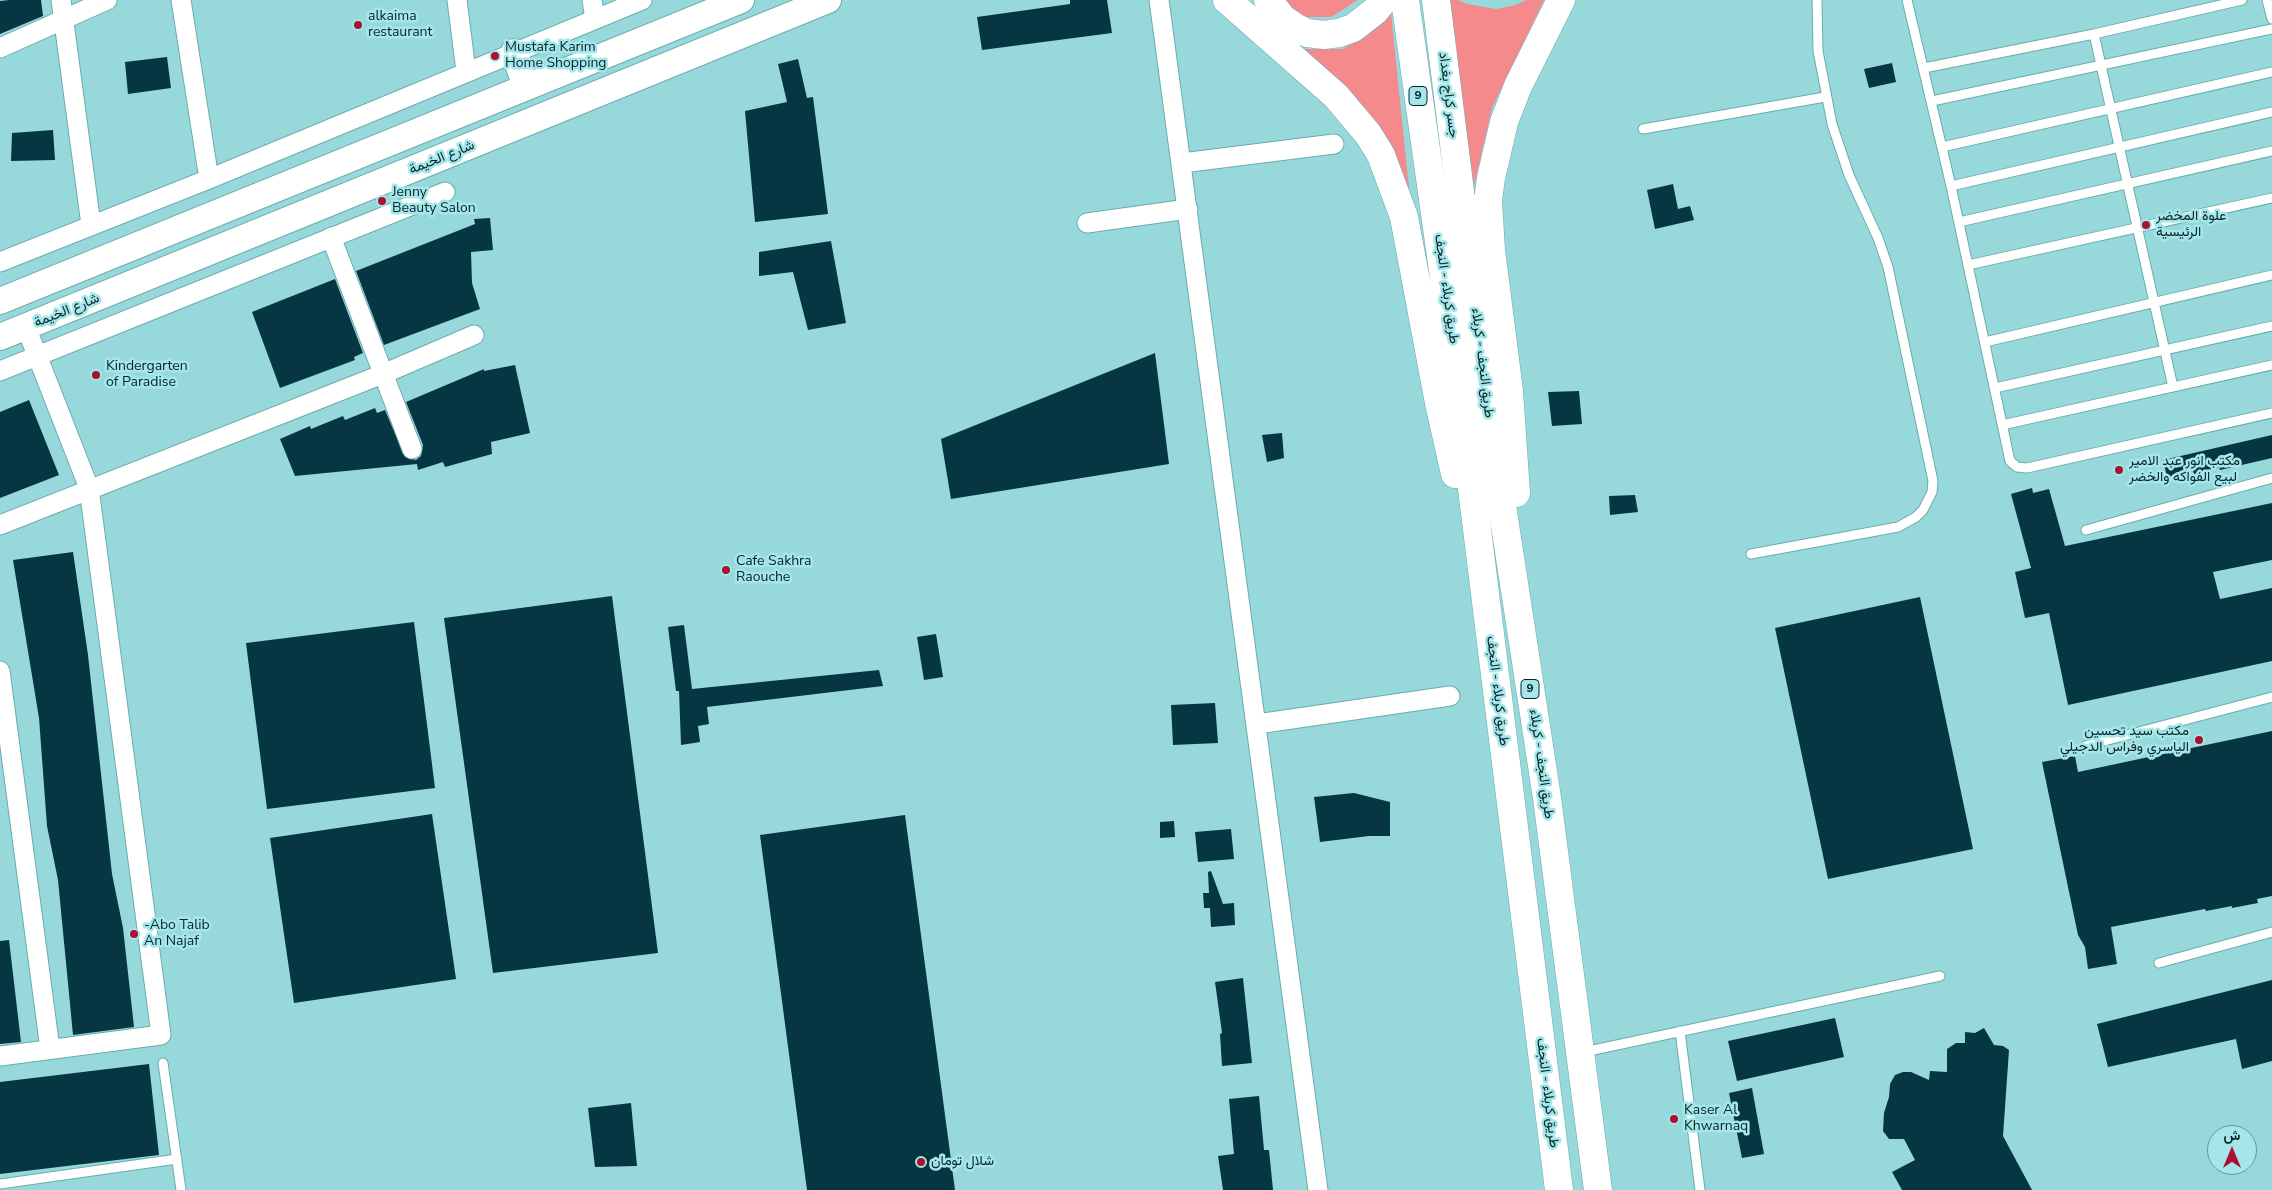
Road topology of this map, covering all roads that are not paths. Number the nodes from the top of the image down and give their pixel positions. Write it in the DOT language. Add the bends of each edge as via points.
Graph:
graph roads {
  1 [pos="61,0"];
  2 [pos="107,0"];
  3 [pos="181,0"];
  4 [pos="457,0"];
  5 [pos="592,0"];
  6 [pos="642,0"];
  7 [pos="742,0"];
  8 [pos="828,0"];
  9 [pos="1159,0"];
  10 [pos="1227,0"];
  11 [pos="1268,0"];
  12 [pos="1405,0"];
  13 [pos="1436,0"];
  14 [pos="1561,0"];
  15 [pos="1817,0"];
  16 [pos="1910,0"];
  17 [pos="2242,0"];
  18 [pos="2267,0"];
  19 [pos="1375,10"];
  20 [pos="595,19"];
  21 [pos="2272,19"];
  22 [pos="64,21"];
  23 [pos="2272,29"];
  24 [pos="2094,34"];
  25 [pos="0,48"];
  26 [pos="514,52"];
  27 [pos="2101,64"];
  28 [pos="1924,68"];
  29 [pos="466,71"];
  30 [pos="2272,72"];
  31 [pos="526,87"];
  32 [pos="1826,97"];
  33 [pos="1932,101"];
  34 [pos="2111,108"];
  35 [pos="465,112"];
  36 [pos="2272,112"];
  37 [pos="1643,129"];
  38 [pos="476,144"];
  39 [pos="1334,144"];
  40 [pos="2119,146"];
  41 [pos="1942,147"];
  42 [pos="2272,151"];
  43 [pos="366,152"];
  44 [pos="1182,163"];
  45 [pos="209,179"];
  46 [pos="2127,182"];
  47 [pos="379,184"];
  48 [pos="1951,186"];
  49 [pos="1460,189"];
  50 [pos="445,192"];
  51 [pos="2272,198"];
  52 [pos="1188,209"];
  53 [pos="1959,222"];
  54 [pos="1088,223"];
  55 [pos="91,225"];
  56 [pos="2137,227"];
  57 [pos="331,237"];
  58 [pos="0,262"];
  59 [pos="1968,266"];
  60 [pos="2272,275"];
  61 [pos="0,301"];
  62 [pos="2154,302"];
  63 [pos="2272,326"];
  64 [pos="26,327"];
  65 [pos="474,336"];
  66 [pos="0,337"];
  67 [pos="1985,342"];
  68 [pos="2165,350"];
  69 [pos="38,355"];
  70 [pos="2272,365"];
  71 [pos="0,371"];
  72 [pos="383,374"];
  73 [pos="2173,387"];
  74 [pos="1994,388"];
  75 [pos="2272,413"];
  76 [pos="2002,425"];
  77 [pos="412,449"];
  78 [pos="2272,478"];
  79 [pos="89,488"];
  80 [pos="0,525"];
  81 [pos="2086,530"];
  82 [pos="1751,554"];
  83 [pos="1521,627"];
  84 [pos="1489,630"];
  85 [pos="0,671"];
  86 [pos="1450,696"];
  87 [pos="2272,697"];
  88 [pos="1257,724"];
  89 [pos="2085,746"];
  90 [pos="2272,932"];
  91 [pos="2159,963"];
  92 [pos="1940,976"];
  93 [pos="1680,1032"];
  94 [pos="50,1049"];
  95 [pos="1580,1052"];
  96 [pos="0,1056"];
  97 [pos="162,1063"];
  98 [pos="1550,1122"];
  99 [pos="178,1159"];
  100 [pos="0,1184"];
  101 [pos="181,1190"];
  102 [pos="1318,1190"];
  103 [pos="1547,1190"];
  104 [pos="1559,1190"];
  105 [pos="1598,1190"];
  106 [pos="1700,1190"];
  1 -- 22 [label="street"];
  2 -- 22 [label="street"];
  3 -- 45 [label="street"];
  4 -- 29 [label="street"];
  5 -- 20 [label="street"];
  6 -- 20 [label="street"];
  7 -- 31 [label="street"];
  8 -- 38 [label="street, شارع الخيمة"];
  9 -- 44 [label="street"];
  10 -- 84 [label="highway" via="1336,96 1368,134 1391,178 1408,231 1444,427"];
  11 -- 19 [label="highway" via="1283,19 1307,33 1324,35 1339,33"];
  12 -- 84 [label="highway, طريق کربلاء - النجف / 9" via="1459,384"];
  13 -- 49 [label="highway, جسر كراج بغداد / 9"];
  14 -- 83 [label="highway" via="1518,86 1504,122 1488,201 1515,465"];
  15 -- 32 [label="lane" via="1818,51"];
  16 -- 28 [label="lane"];
  17 -- 24 [label="lane"];
  18 -- 21 [label="lane"];
  20 -- 26 [label="street"];
  22 -- 25 [label="street"];
  22 -- 55 [label="street"];
  23 -- 27 [label="lane"];
  24 -- 27 [label="lane"];
  24 -- 28 [label="lane"];
  26 -- 29 [label="street"];
  26 -- 31 [label="street"];
  27 -- 33 [label="lane"];
  27 -- 34 [label="lane"];
  28 -- 33 [label="lane"];
  29 -- 45 [label="street"];
  30 -- 34 [label="lane"];
  31 -- 35 [label="street"];
  32 -- 37 [label="lane"];
  32 -- 82 [label="lane" via="1849,175 1888,267 1932,471 1932,492 1920,514 1908,523"];
  33 -- 41 [label="lane"];
  34 -- 40 [label="lane"];
  34 -- 41 [label="lane"];
  35 -- 38 [label="street" via="466,130"];
  35 -- 43 [label="street"];
  36 -- 40 [label="lane"];
  38 -- 47 [label="street, شارع الخيمة"];
  39 -- 44 [label="street"];
  40 -- 46 [label="lane"];
  40 -- 48 [label="lane"];
  41 -- 48 [label="lane"];
  42 -- 46 [label="lane"];
  43 -- 47 [label="street" via="376,167"];
  43 -- 61 [label="street"];
  44 -- 52 [label="street"];
  45 -- 55 [label="street"];
  46 -- 53 [label="lane"];
  46 -- 56 [label="lane"];
  47 -- 64 [label="street, شارع الخيمة"];
  48 -- 53 [label="lane"];
  49 -- 83 [label="highway, طريق النجف - کربلاء / 9" via="1487,408"];
  50 -- 57 [label="street"];
  51 -- 56 [label="lane"];
  52 -- 54 [label="street"];
  52 -- 88 [label="street"];
  53 -- 59 [label="lane"];
  55 -- 58 [label="street"];
  56 -- 59 [label="lane"];
  56 -- 62 [label="lane"];
  57 -- 69 [label="street"];
  57 -- 72 [label="street"];
  59 -- 67 [label="lane"];
  60 -- 62 [label="lane"];
  62 -- 67 [label="lane"];
  62 -- 68 [label="lane"];
  63 -- 68 [label="lane"];
  64 -- 66 [label="street, شارع الخيمة"];
  64 -- 69 [label="street"];
  65 -- 72 [label="street"];
  67 -- 74 [label="lane"];
  68 -- 73 [label="lane"];
  68 -- 74 [label="lane"];
  69 -- 71 [label="street"];
  69 -- 79 [label="street"];
  70 -- 73 [label="lane"];
  72 -- 77 [label="street"];
  72 -- 79 [label="street"];
  73 -- 76 [label="lane"];
  74 -- 76 [label="lane"];
  75 -- 76 [label="lane" via="2027,468 2017,467 2010,461"];
  78 -- 81 [label="lane"];
  79 -- 80 [label="street"];
  79 -- 94 [label="street" via="161,1035"];
  83 -- 95 [label="highway, طريق النجف - کربلاء / 9"];
  84 -- 98 [label="highway, طريق کربلاء - النجف / 9"];
  85 -- 94 [label="street"];
  86 -- 88 [label="street"];
  87 -- 89 [label="lane"];
  88 -- 102 [label="street"];
  90 -- 91 [label="lane"];
  92 -- 93 [label="lane"];
  93 -- 95 [label="lane"];
  93 -- 106 [label="lane"];
  94 -- 96 [label="street"];
  95 -- 105 [label="highway, طريق النجف - کربلاء / 9"];
  97 -- 99 [label="lane"];
  98 -- 103 [label="street"];
  98 -- 104 [label="highway, طريق کربلاء - النجف / 9"];
  99 -- 100 [label="lane"];
  99 -- 101 [label="lane"];
}
